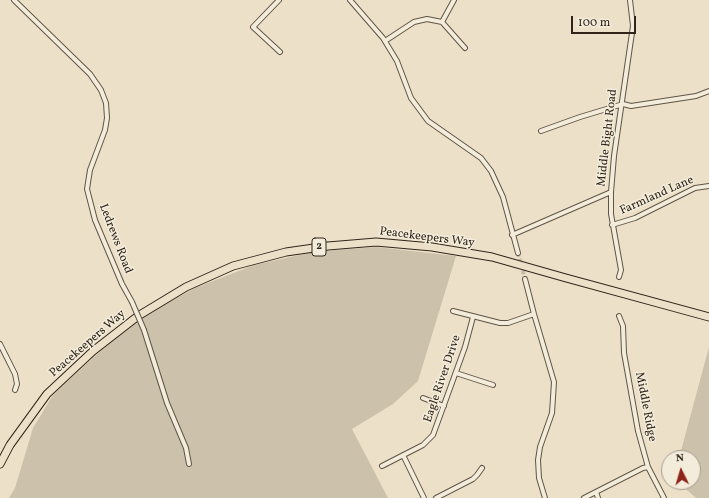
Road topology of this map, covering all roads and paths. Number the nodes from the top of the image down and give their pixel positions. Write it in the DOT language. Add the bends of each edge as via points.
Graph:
graph roads {
  1 [pos="14,0"];
  2 [pos="279,0"];
  3 [pos="358,0"];
  4 [pos="454,0"];
  5 [pos="630,0"];
  6 [pos="352,2"];
  7 [pos="442,22"];
  8 [pos="385,41"];
  9 [pos="465,48"];
  10 [pos="280,52"];
  11 [pos="709,91"];
  12 [pos="623,104"];
  13 [pos="541,131"];
  14 [pos="709,186"];
  15 [pos="611,192"];
  16 [pos="612,225"];
  17 [pos="512,235"];
  18 [pos="518,253"];
  19 [pos="619,277"];
  20 [pos="525,279"];
  21 [pos="453,312"];
  22 [pos="534,314"];
  23 [pos="619,316"];
  24 [pos="473,317"];
  25 [pos="709,317"];
  26 [pos="0,344"];
  27 [pos="456,373"];
  28 [pos="493,385"];
  29 [pos="15,390"];
  30 [pos="423,398"];
  31 [pos="444,406"];
  32 [pos="403,455"];
  33 [pos="0,464"];
  34 [pos="189,464"];
  35 [pos="382,466"];
  36 [pos="648,467"];
  37 [pos="482,468"];
  38 [pos="596,492"];
  39 [pos="424,498"];
  40 [pos="436,498"];
  41 [pos="545,498"];
  42 [pos="584,498"];
  43 [pos="598,498"];
  44 [pos="664,498"];
  1 -- 34 [label="street, Ledrews Road, bridge" via="90,74 106,103 105,130 90,170 87,189 95,220 144,330 167,403 186,448"];
  2 -- 10 [label="street" via="253,27"];
  3 -- 6 [label="street"];
  4 -- 7 [label="street"];
  5 -- 12 [label="street, Middle Bight Road" via="633,26"];
  6 -- 8 [label="street"];
  7 -- 8 [label="street" via="427,19 414,22"];
  7 -- 9 [label="street"];
  8 -- 17 [label="street" via="397,61 411,98 428,121 481,158 491,171 504,197"];
  11 -- 12 [label="street" via="696,96 631,106"];
  12 -- 13 [label="street"];
  12 -- 15 [label="street, Middle Bight Road"];
  14 -- 16 [label="street, Farmland Lane" via="695,188 635,218"];
  15 -- 16 [label="street, Middle Bight Road"];
  15 -- 17 [label="street"];
  16 -- 19 [label="street, Middle Bight Road" via="622,270"];
  17 -- 18 [label="street"];
  20 -- 22 [label="street"];
  21 -- 24 [label="street"];
  22 -- 24 [label="street" via="504,323"];
  22 -- 41 [label="street" via="554,382 552,413 538,460 539,478"];
  23 -- 36 [label="street, Middle Ridge" via="623,326 624,353 638,431"];
  24 -- 27 [label="street, Eagle River Drive"];
  25 -- 33 [label="highway, Peacekeepers Way / 2" via="492,257 432,247 376,242 286,252 233,266 186,287 138,316 92,351 47,394 10,445"];
  26 -- 29 [label="street" via="15,374"];
  27 -- 28 [label="street"];
  27 -- 31 [label="street, Eagle River Drive"];
  30 -- 31 [label="street"];
  31 -- 32 [label="street, Eagle River Drive" via="436,430 430,439"];
  32 -- 35 [label="street, Eagle River Drive"];
  32 -- 39 [label="street"];
  36 -- 38 [label="street"];
  36 -- 44 [label="street, Middle Ridge"];
  37 -- 40 [label="street" via="473,480"];
  38 -- 42 [label="street"];
  38 -- 43 [label="street"];
}
